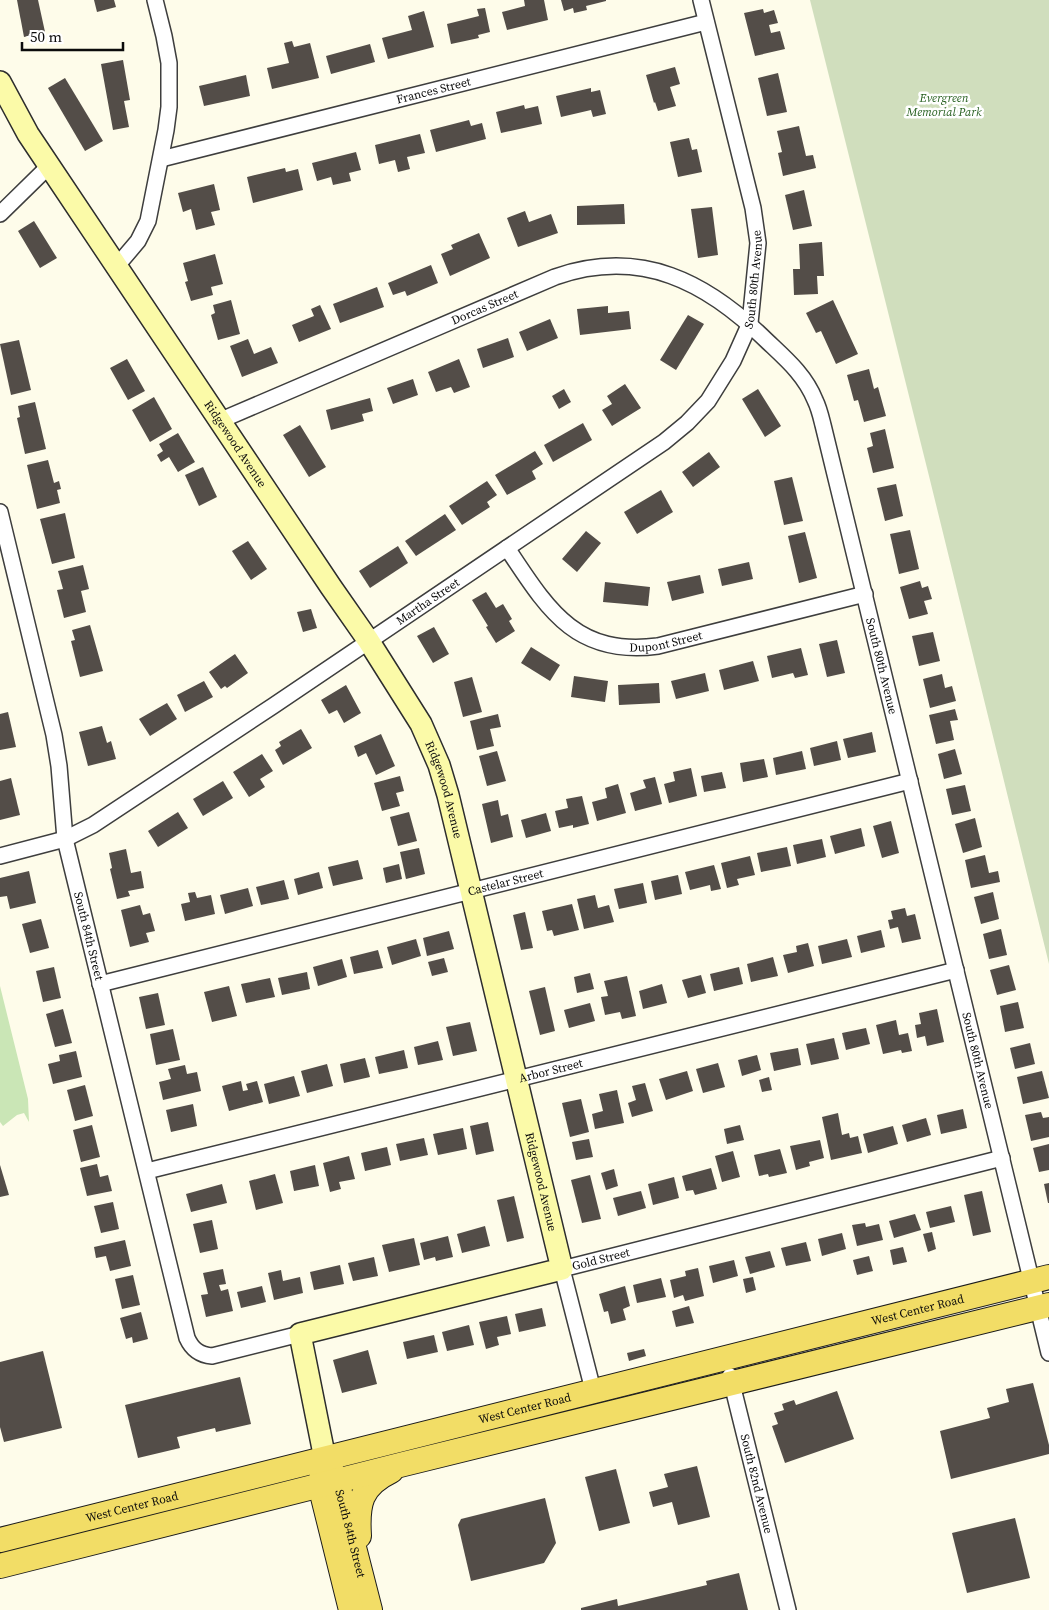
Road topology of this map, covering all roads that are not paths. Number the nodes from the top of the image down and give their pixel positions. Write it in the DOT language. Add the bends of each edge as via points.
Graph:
graph roads {
  1 [pos="156,0"];
  2 [pos="701,0"];
  3 [pos="706,22"];
  4 [pos="0,82"];
  5 [pos="161,159"];
  6 [pos="49,166"];
  7 [pos="0,214"];
  8 [pos="116,266"];
  9 [pos="750,323"];
  10 [pos="219,420"];
  11 [pos="0,512"];
  12 [pos="507,548"];
  13 [pos="865,594"];
  14 [pos="368,640"];
  15 [pos="910,782"];
  16 [pos="65,840"];
  17 [pos="0,856"];
  18 [pos="471,892"];
  19 [pos="956,970"];
  20 [pos="100,984"];
  21 [pos="517,1080"];
  22 [pos="1002,1158"];
  23 [pos="147,1172"];
  24 [pos="562,1269"];
  25 [pos="1040,1279"];
  26 [pos="1043,1306"];
  27 [pos="300,1334"];
  28 [pos="200,1353"];
  29 [pos="1049,1353"];
  30 [pos="725,1357"];
  31 [pos="731,1383"];
  32 [pos="593,1390"];
  33 [pos="325,1459"];
  34 [pos="404,1464"];
  35 [pos="329,1483"];
  36 [pos="0,1540"];
  37 [pos="0,1566"];
  38 [pos="361,1572"];
  39 [pos="351,1610"];
  40 [pos="370,1610"];
  41 [pos="788,1610"];
  1 -- 5 [label="street" via="169,63 170,85"];
  2 -- 3 [label="street, South 80th Avenue"];
  3 -- 5 [label="street, Frances Street"];
  3 -- 9 [label="street, South 80th Avenue" via="757,226"];
  4 -- 6 [label="main road"];
  5 -- 8 [label="street" via="146,226 138,241"];
  6 -- 7 [label="street"];
  6 -- 8 [label="main road, Ridgewood Avenue"];
  8 -- 10 [label="main road, Ridgewood Avenue"];
  9 -- 10 [label="street, Dorcas Street" via="709,293 683,279 629,266 583,268"];
  9 -- 12 [label="street, Martha Street" via="733,361 708,401 687,423"];
  9 -- 13 [label="street, South 80th Avenue" via="797,370 815,400"];
  10 -- 14 [label="main road, Ridgewood Avenue"];
  11 -- 16 [label="street, South 84th Street" via="54,735"];
  12 -- 13 [label="street, Dupont Street" via="540,597 565,623 594,639 616,646 658,646"];
  12 -- 14 [label="street, Martha Street"];
  13 -- 15 [label="street, South 80th Avenue"];
  14 -- 16 [label="street, Martha Street" via="93,825"];
  14 -- 18 [label="main road, Ridgewood Avenue" via="421,724 434,751"];
  15 -- 18 [label="street, Castelar Street"];
  15 -- 19 [label="street, South 80th Avenue"];
  16 -- 17 [label="street"];
  16 -- 20 [label="street, South 84th Street"];
  18 -- 20 [label="street, Castelar Street"];
  18 -- 21 [label="main road, Ridgewood Avenue"];
  19 -- 21 [label="street, Arbor Street"];
  19 -- 22 [label="street, South 80th Avenue"];
  20 -- 23 [label="street, South 84th Street"];
  21 -- 23 [label="street, Arbor Street"];
  21 -- 24 [label="main road, Ridgewood Avenue"];
  22 -- 24 [label="street, Gold Street"];
  22 -- 25 [label="street, South 80th Avenue"];
  23 -- 28 [label="street, South 84th Street" via="187,1338 190,1346"];
  24 -- 27 [label="main road, Gold Street"];
  24 -- 32 [label="street, Ridgewood Avenue"];
  25 -- 26 [label="street, South 80th Avenue"];
  25 -- 30 [label="main road, West Center Road"];
  26 -- 29 [label="street, South 80th Avenue"];
  26 -- 31 [label="main road, West Center Road"];
  27 -- 28 [label="street, Gold Street" via="212,1356"];
  27 -- 33 [label="main road, South 84th Street"];
  30 -- 31 [label="street, South 82nd Avenue"];
  30 -- 32 [label="main road, West Center Road"];
  31 -- 34 [label="main road, West Center Road"];
  31 -- 41 [label="street, South 82nd Avenue"];
  32 -- 33 [label="main road, West Center Road"];
  33 -- 35 [label="main road, South 84th Street"];
  33 -- 36 [label="main road, West Center Road"];
  34 -- 35 [label="main road, West Center Road"];
  34 -- 38 [label="main road" via="375,1479 362,1500 358,1518"];
  35 -- 37 [label="main road, West Center Road"];
  35 -- 38 [label="main road, South 84th Street"];
  35 -- 39 [label="main road, South 84th Street"];
  38 -- 40 [label="main road, South 84th Street"];
}
